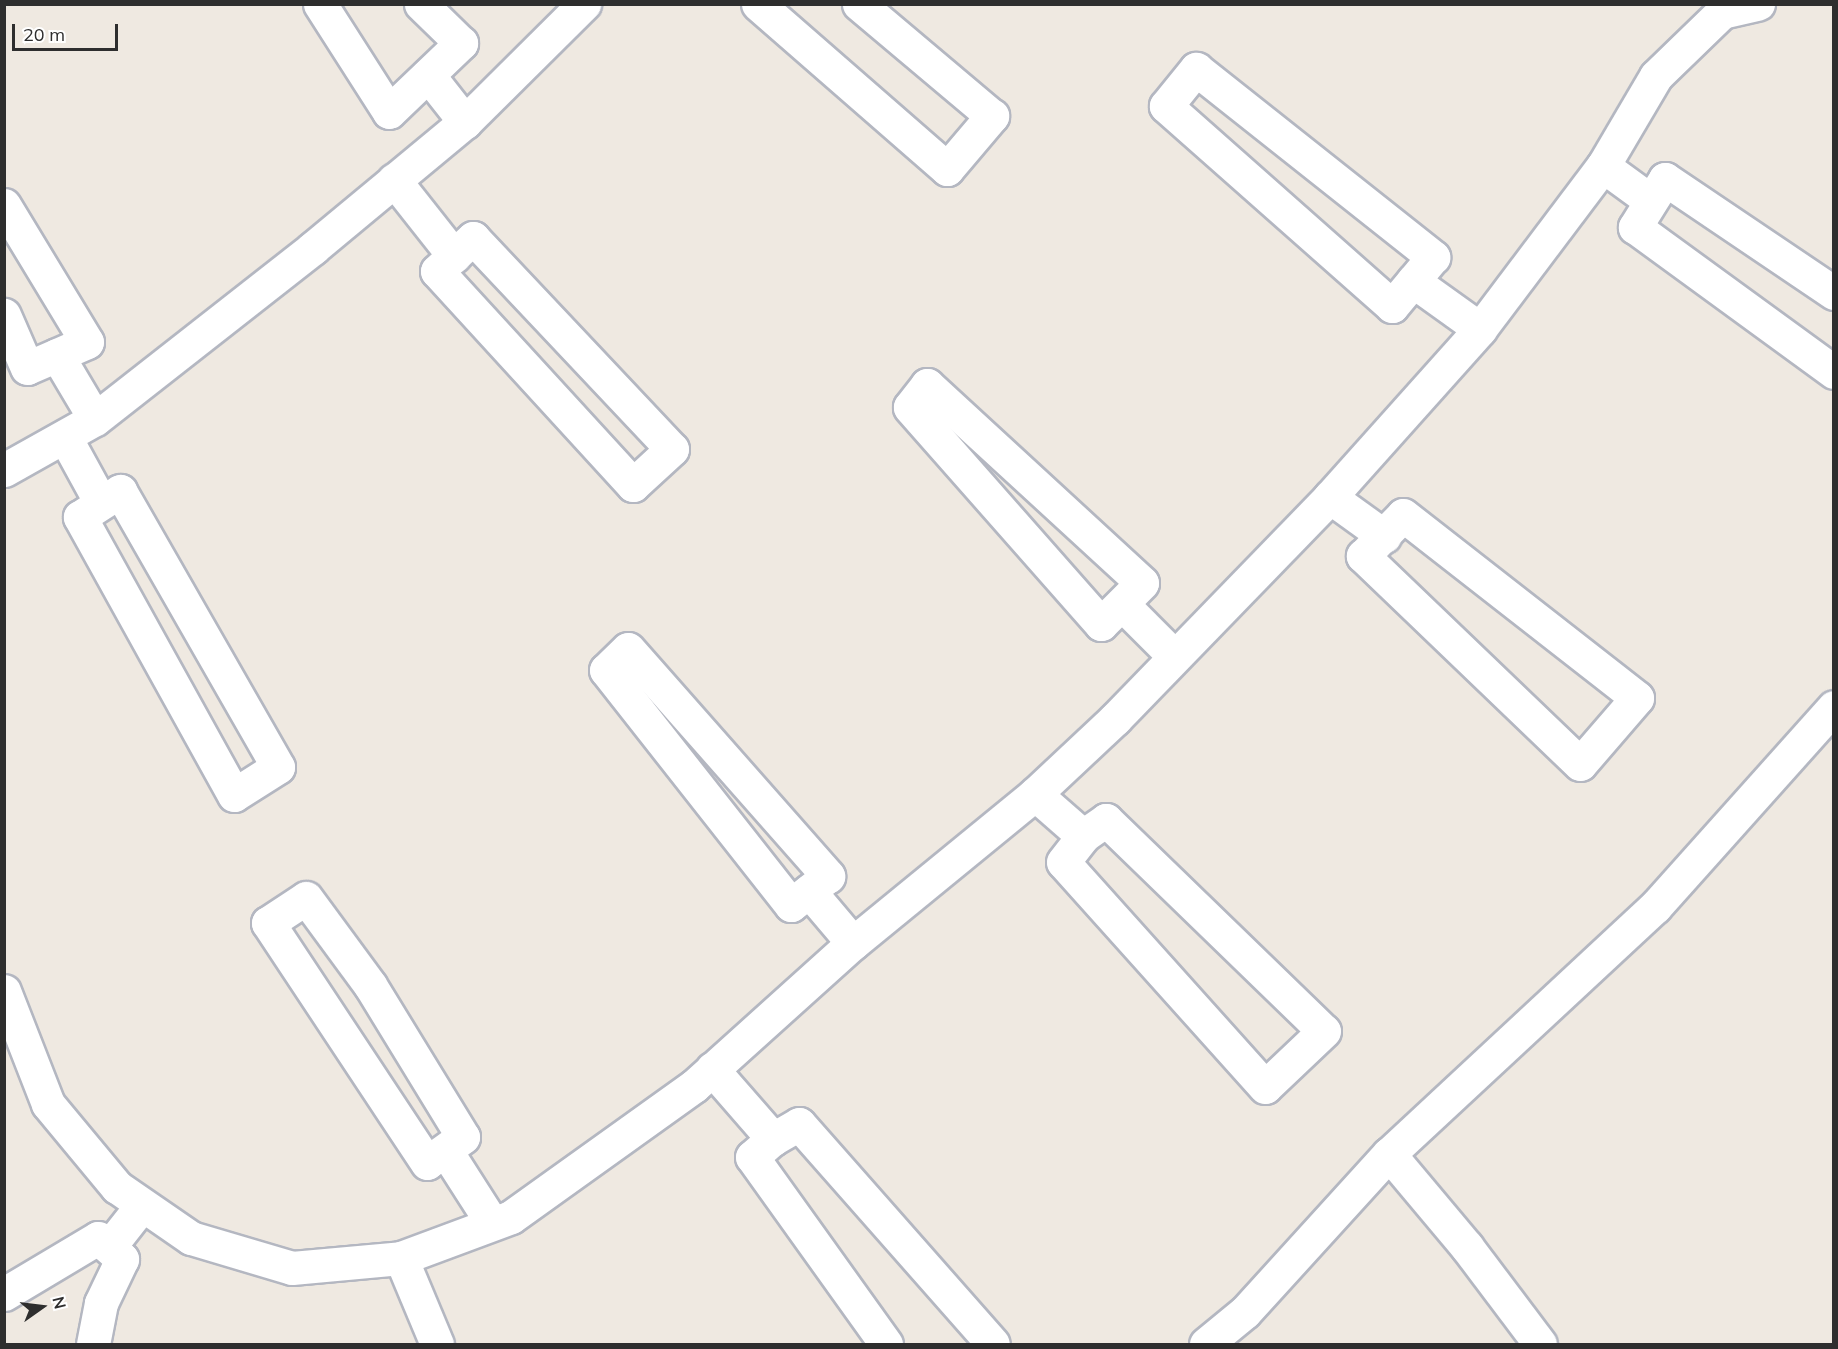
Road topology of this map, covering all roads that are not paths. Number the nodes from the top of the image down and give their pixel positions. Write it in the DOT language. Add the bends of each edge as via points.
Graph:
graph roads {
  1 [pos="320,4"];
  2 [pos="420,4"];
  3 [pos="584,4"];
  4 [pos="758,4"];
  5 [pos="859,4"];
  6 [pos="1758,4"];
  7 [pos="1720,8"];
  8 [pos="429,75"];
  9 [pos="465,122"];
  10 [pos="1603,166"];
  11 [pos="394,180"];
  12 [pos="1651,201"];
  13 [pos="4,205"];
  14 [pos="454,256"];
  15 [pos="1413,281"];
  16 [pos="1833,293"];
  17 [pos="4,315"];
  18 [pos="1480,329"];
  19 [pos="57,355"];
  20 [pos="1833,372"];
  21 [pos="95,419"];
  22 [pos="66,439"];
  23 [pos="4,470"];
  24 [pos="1330,497"];
  25 [pos="100,501"];
  26 [pos="1384,536"];
  27 [pos="1122,604"];
  28 [pos="1174,656"];
  29 [pos="1833,707"];
  30 [pos="1035,794"];
  31 [pos="1083,836"];
  32 [pos="809,891"];
  33 [pos="853,943"];
  34 [pos="4,991"];
  35 [pos="712,1069"];
  36 [pos="773,1139"];
  37 [pos="446,1151"];
  38 [pos="1389,1154"];
  39 [pos="142,1205"];
  40 [pos="492,1223"];
  41 [pos="109,1247"];
  42 [pos="401,1258"];
  43 [pos="4,1294"];
  44 [pos="93,1344"];
  45 [pos="437,1344"];
  46 [pos="886,1344"];
  47 [pos="993,1344"];
  48 [pos="1206,1344"];
  49 [pos="1540,1344"];
  1 -- 8 [label="street" via="389,112"];
  2 -- 8 [label="street" via="461,43"];
  3 -- 9 [label="street"];
  4 -- 5 [label="street" via="947,169 992,116"];
  6 -- 7 [label="street"];
  7 -- 10 [label="street" via="1656,76"];
  8 -- 9 [label="street"];
  9 -- 11 [label="street"];
  10 -- 12 [label="street"];
  10 -- 18 [label="street"];
  11 -- 14 [label="street"];
  11 -- 21 [label="street"];
  12 -- 16 [label="street" via="1665,179"];
  12 -- 20 [label="street" via="1635,227"];
  13 -- 19 [label="street" via="87,342"];
  14 -- 14 [label="street" via="473,238 672,449 633,485 437,271"];
  15 -- 15 [label="street" via="1433,257 1196,69 1166,106 1392,306"];
  15 -- 18 [label="street"];
  17 -- 19 [label="street" via="27,368"];
  18 -- 24 [label="street"];
  19 -- 21 [label="street"];
  21 -- 22 [label="street"];
  22 -- 23 [label="street"];
  22 -- 25 [label="street"];
  24 -- 26 [label="street"];
  24 -- 28 [label="street"];
  25 -- 25 [label="street" via="120,491 278,766 234,795 80,517"];
  26 -- 26 [label="street" via="1403,514 1637,698 1580,764 1363,556"];
  27 -- 27 [label="street" via="1101,624 910,407 927,385 1142,583"];
  27 -- 28 [label="street"];
  28 -- 30 [label="street"];
  29 -- 38 [label="street" via="1654,907"];
  30 -- 31 [label="street"];
  30 -- 33 [label="street"];
  31 -- 31 [label="street" via="1106,820 1324,1031 1265,1087 1063,862"];
  32 -- 32 [label="street" via="791,905 606,670 628,649 828,876"];
  32 -- 33 [label="street"];
  33 -- 35 [label="street"];
  34 -- 39 [label="street" via="48,1104 117,1187"];
  35 -- 36 [label="street"];
  35 -- 40 [label="street" via="511,1217"];
  36 -- 46 [label="street" via="752,1157"];
  36 -- 47 [label="street" via="799,1124"];
  37 -- 37 [label="street" via="427,1163 268,923 306,898 370,985 463,1137"];
  37 -- 40 [label="street"];
  38 -- 48 [label="street" via="1245,1312"];
  38 -- 49 [label="street" via="1467,1247"];
  39 -- 41 [label="street"];
  39 -- 42 [label="street" via="191,1238 292,1268"];
  40 -- 42 [label="street"];
  41 -- 43 [label="street" via="98,1238"];
  41 -- 44 [label="street" via="122,1258 102,1303"];
  42 -- 45 [label="street"];
}
